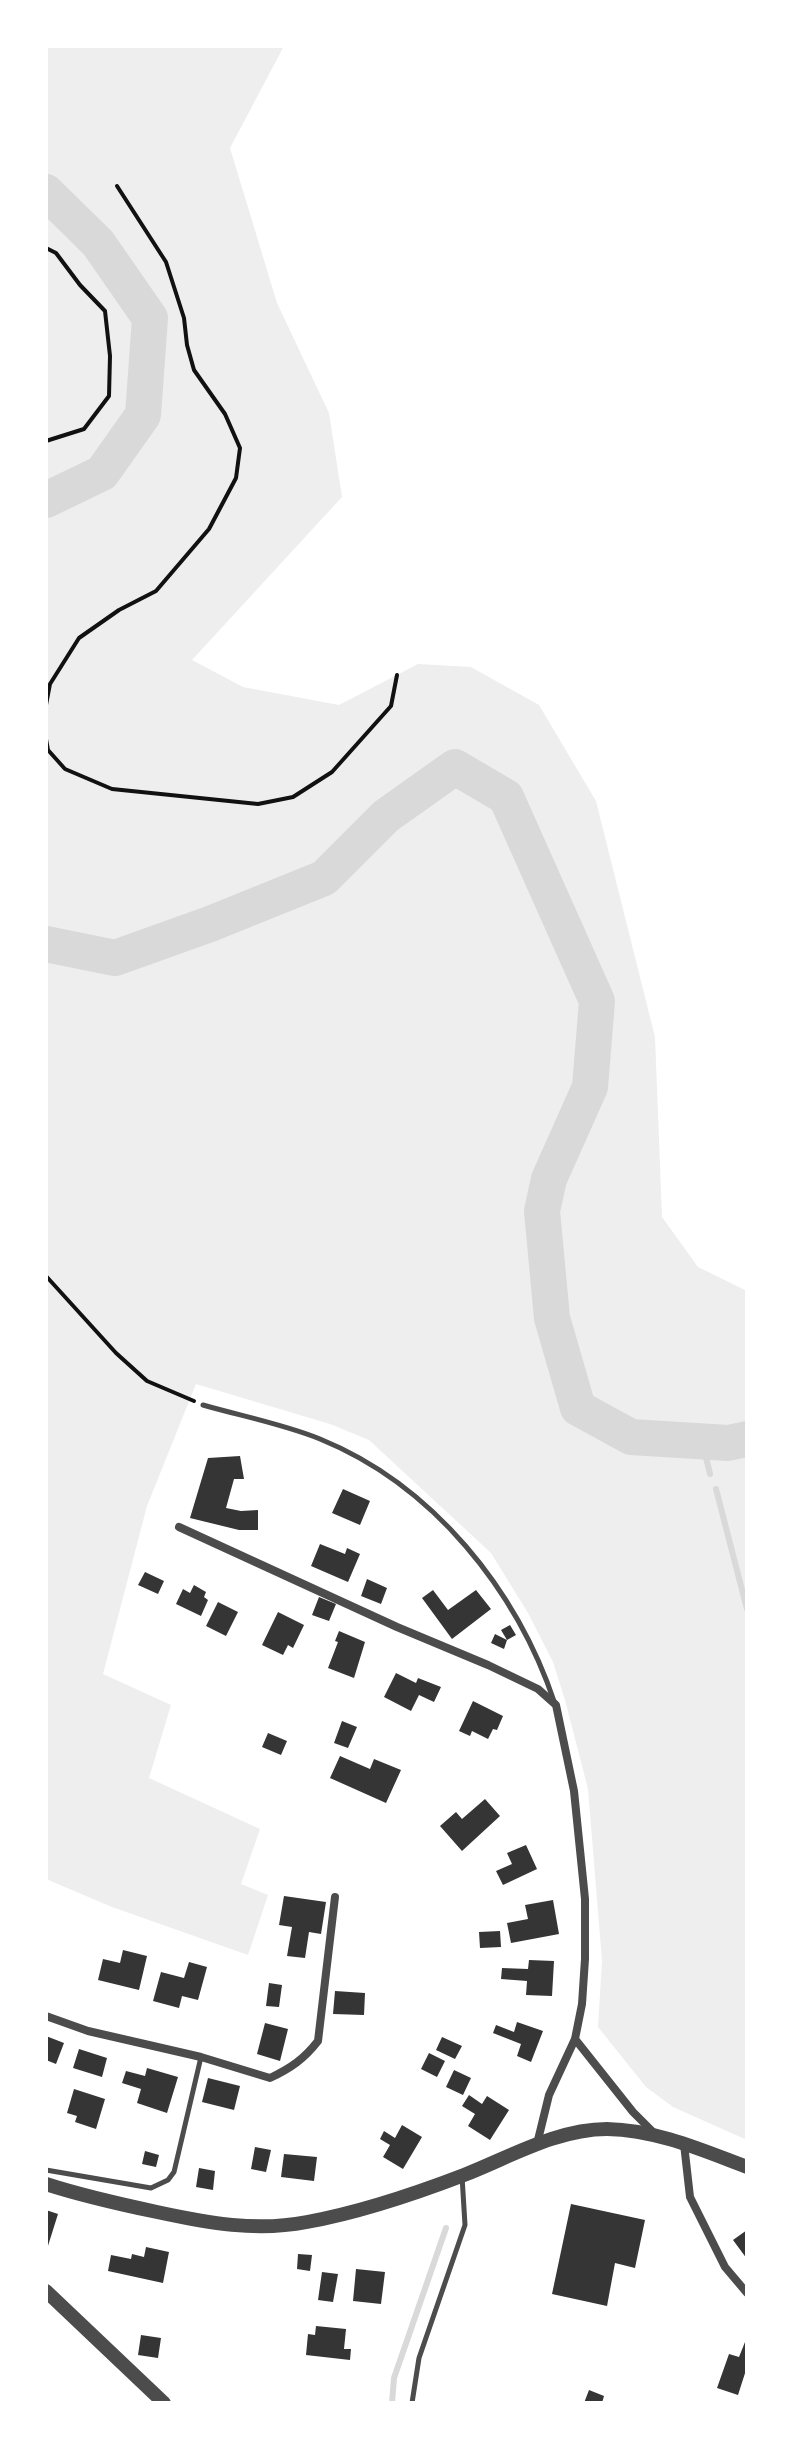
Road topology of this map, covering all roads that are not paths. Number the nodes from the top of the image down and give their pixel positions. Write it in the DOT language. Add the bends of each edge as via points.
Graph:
graph roads {
  1 [pos="203,1405"];
  2 [pos="179,1527"];
  3 [pos="556,1705"];
  4 [pos="335,1897"];
  5 [pos="46,2016"];
  6 [pos="575,2039"];
  7 [pos="201,2057"];
  8 [pos="655,2134"];
  9 [pos="684,2143"];
  10 [pos="537,2145"];
  11 [pos="747,2167"];
  12 [pos="46,2170"];
  13 [pos="462,2176"];
  14 [pos="46,2184"];
  15 [pos="46,2291"];
  16 [pos="747,2293"];
  17 [pos="164,2403"];
  18 [pos="412,2403"];
  1 -- 3 [label="lane" via="319,1439 386,1476 445,1523 514,1614 542,1665"];
  2 -- 3 [label="street" via="488,1665 538,1689"];
  3 -- 6 [label="street" via="574,1791 585,1899 582,2004"];
  4 -- 7 [label="street" via="318,2041 306,2056 270,2078"];
  5 -- 7 [label="street"];
  6 -- 8 [label="street"];
  6 -- 10 [label="street" via="549,2095"];
  7 -- 12 [label="lane" via="168,2180 151,2188"];
  8 -- 9 [label="street"];
  8 -- 10 [label="street" via="608,2129"];
  9 -- 11 [label="street"];
  9 -- 16 [label="street" via="690,2197 725,2267"];
  10 -- 13 [label="street"];
  13 -- 14 [label="street" via="345,2213 262,2228 218,2225 87,2198"];
  13 -- 18 [label="lane" via="465,2225 419,2358"];
  15 -- 17 [label="street"];
}
